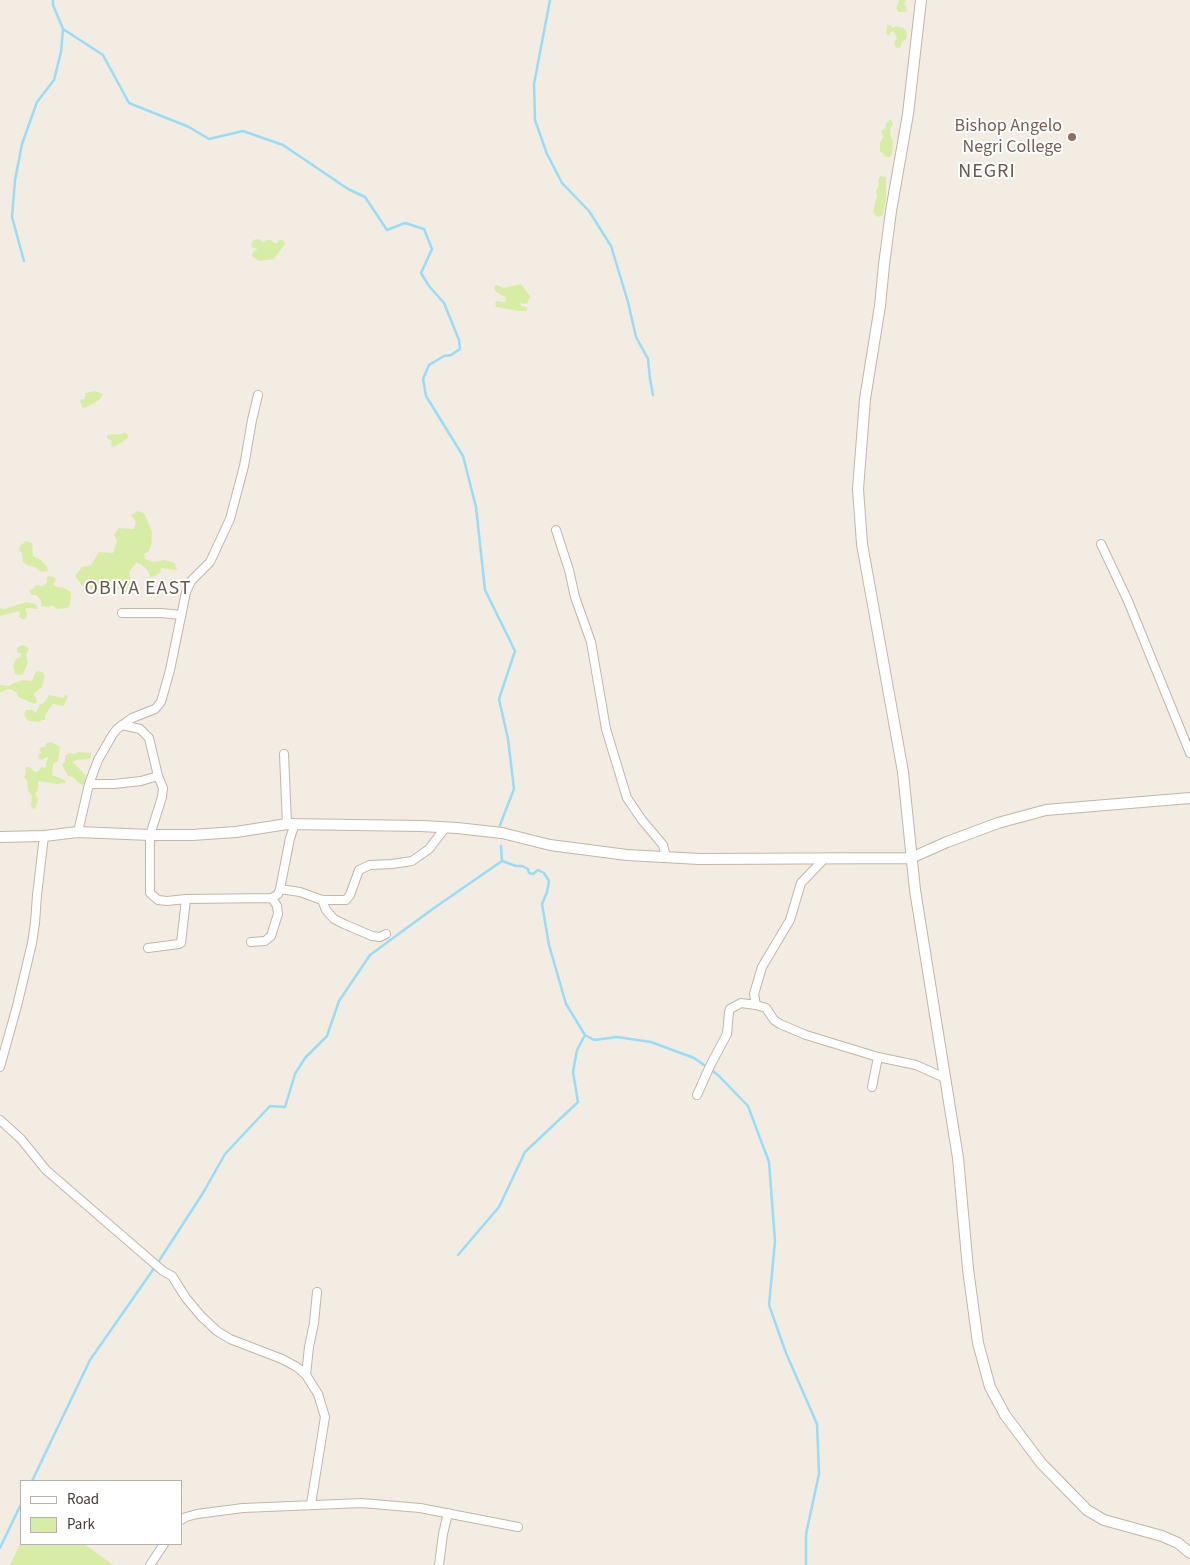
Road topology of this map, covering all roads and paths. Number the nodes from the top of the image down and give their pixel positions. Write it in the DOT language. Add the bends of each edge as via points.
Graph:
graph roads {
  1 [pos="921,0"];
  2 [pos="258,395"];
  3 [pos="556,530"];
  4 [pos="1101,544"];
  5 [pos="122,612"];
  6 [pos="181,615"];
  7 [pos="122,725"];
  8 [pos="1190,753"];
  9 [pos="284,754"];
  10 [pos="158,776"];
  11 [pos="89,784"];
  12 [pos="1190,798"];
  13 [pos="291,824"];
  14 [pos="445,828"];
  15 [pos="78,832"];
  16 [pos="150,835"];
  17 [pos="44,836"];
  18 [pos="0,837"];
  19 [pos="666,857"];
  20 [pos="825,858"];
  21 [pos="911,858"];
  22 [pos="280,890"];
  23 [pos="272,898"];
  24 [pos="186,900"];
  25 [pos="322,900"];
  26 [pos="386,934"];
  27 [pos="251,942"];
  28 [pos="148,948"];
  29 [pos="754,994"];
  30 [pos="741,1003"];
  31 [pos="756,1005"];
  32 [pos="878,1057"];
  33 [pos="0,1067"];
  34 [pos="945,1078"];
  35 [pos="872,1087"];
  36 [pos="697,1095"];
  37 [pos="0,1120"];
  38 [pos="317,1292"];
  39 [pos="306,1375"];
  40 [pos="311,1504"];
  41 [pos="448,1513"];
  42 [pos="182,1520"];
  43 [pos="518,1527"];
  44 [pos="163,1545"];
  45 [pos="1190,1553"];
  46 [pos="150,1565"];
  47 [pos="439,1565"];
  1 -- 21 [label="street" via="908,114 865,399 858,489 862,544 903,772"];
  2 -- 6 [label="street" via="230,519 210,562 191,582"];
  3 -- 19 [label="street" via="591,642 606,728 626,798 663,845"];
  4 -- 8 [label="street" via="1128,601"];
  5 -- 6 [label="street"];
  6 -- 7 [label="street" via="160,704 155,710"];
  7 -- 10 [label="street" via="145,732"];
  7 -- 11 [label="street" via="98,760"];
  9 -- 13 [label="street"];
  10 -- 11 [label="street" via="114,784"];
  10 -- 16 [label="street" via="163,788 162,797"];
  11 -- 15 [label="street"];
  12 -- 21 [label="street" via="1046,810 998,823"];
  13 -- 14 [label="street"];
  13 -- 16 [label="street" via="222,833"];
  13 -- 22 [label="street"];
  14 -- 19 [label="street" via="502,833 550,844 627,855"];
  14 -- 25 [label="street" via="430,849 412,861 370,865 359,870 346,900"];
  15 -- 16 [label="street"];
  15 -- 17 [label="street"];
  16 -- 24 [label="street" via="150,894 158,900"];
  17 -- 18 [label="street"];
  17 -- 33 [label="street" via="32,943"];
  19 -- 20 [label="street"];
  20 -- 21 [label="street"];
  20 -- 29 [label="street" via="801,883 790,920 762,968"];
  21 -- 34 [label="street"];
  22 -- 23 [label="street"];
  22 -- 25 [label="street" via="300,892"];
  23 -- 24 [label="street"];
  23 -- 27 [label="street" via="278,914 271,936 265,941"];
  24 -- 28 [label="street" via="180,943"];
  25 -- 26 [label="street" via="326,910 344,924 372,936"];
  29 -- 30 [label="street"];
  29 -- 31 [label="street"];
  30 -- 31 [label="street"];
  30 -- 36 [label="street" via="730,1009 727,1034"];
  31 -- 32 [label="street" via="766,1008 780,1024"];
  32 -- 34 [label="street" via="916,1065"];
  32 -- 35 [label="street"];
  34 -- 45 [label="street" via="958,1158 978,1343 990,1387 1005,1415 1041,1463 1087,1510 1104,1520 1162,1536"];
  37 -- 39 [label="street" via="21,1139 46,1170 172,1276 200,1316 217,1331 282,1359"];
  38 -- 39 [label="street"];
  39 -- 40 [label="street" via="318,1394 326,1417"];
  40 -- 41 [label="street" via="380,1503"];
  40 -- 42 [label="street" via="243,1508 197,1514"];
  41 -- 43 [label="street"];
  41 -- 47 [label="street"];
  44 -- 46 [label="street"];
}
